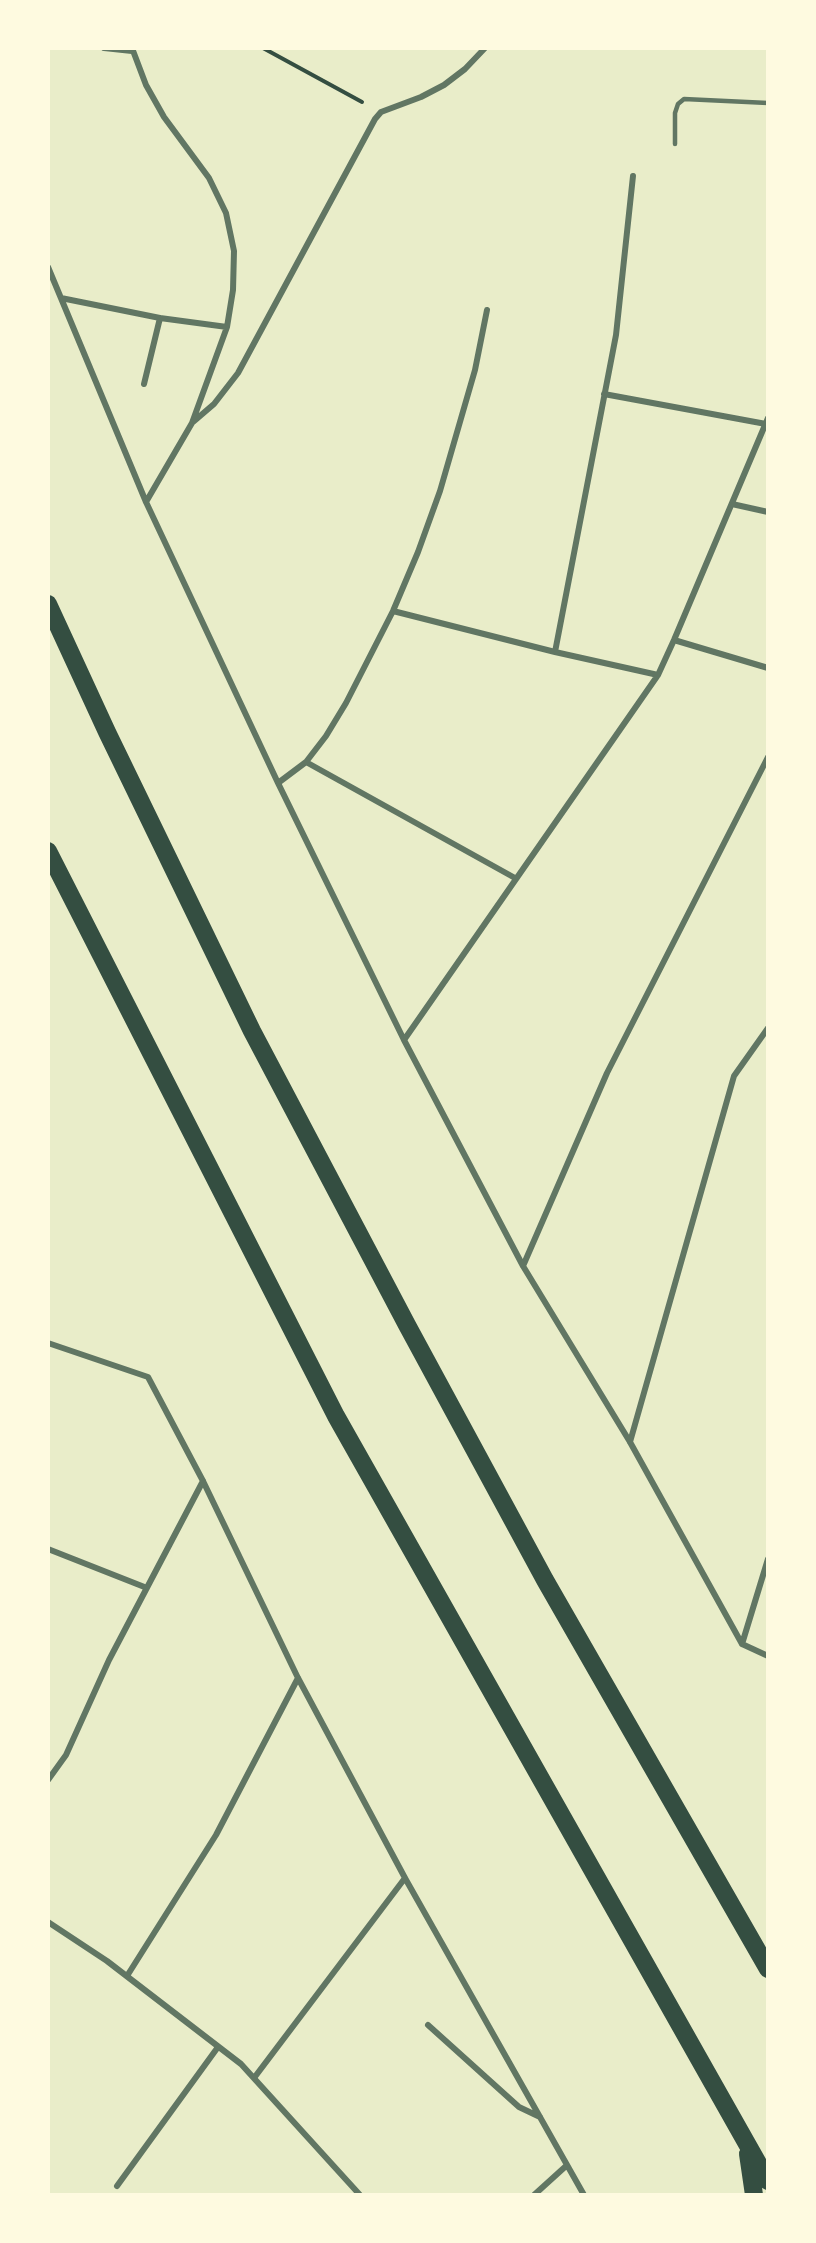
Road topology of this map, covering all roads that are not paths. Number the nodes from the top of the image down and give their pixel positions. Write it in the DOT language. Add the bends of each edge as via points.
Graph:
graph roads {
  1 [pos="104,48"];
  2 [pos="485,48"];
  3 [pos="132,50"];
  4 [pos="768,103"];
  5 [pos="675,144"];
  6 [pos="633,176"];
  7 [pos="48,267"];
  8 [pos="61,298"];
  9 [pos="487,310"];
  10 [pos="159,318"];
  11 [pos="227,327"];
  12 [pos="144,384"];
  13 [pos="604,394"];
  14 [pos="767,421"];
  15 [pos="192,423"];
  16 [pos="146,502"];
  17 [pos="732,504"];
  18 [pos="768,512"];
  19 [pos="48,604"];
  20 [pos="393,611"];
  21 [pos="675,640"];
  22 [pos="555,652"];
  23 [pos="768,668"];
  24 [pos="658,675"];
  25 [pos="768,757"];
  26 [pos="306,762"];
  27 [pos="278,783"];
  28 [pos="48,851"];
  29 [pos="514,878"];
  30 [pos="768,1028"];
  31 [pos="404,1040"];
  32 [pos="523,1266"];
  33 [pos="48,1343"];
  34 [pos="630,1442"];
  35 [pos="203,1481"];
  36 [pos="48,1550"];
  37 [pos="768,1559"];
  38 [pos="147,1588"];
  39 [pos="742,1644"];
  40 [pos="768,1656"];
  41 [pos="298,1678"];
  42 [pos="48,1780"];
  43 [pos="405,1878"];
  44 [pos="48,1922"];
  45 [pos="768,1969"];
  46 [pos="127,1976"];
  47 [pos="428,2025"];
  48 [pos="218,2047"];
  49 [pos="254,2078"];
  50 [pos="540,2117"];
  51 [pos="746,2141"];
  52 [pos="566,2166"];
  53 [pos="768,2181"];
  54 [pos="117,2186"];
  55 [pos="360,2195"];
  56 [pos="534,2195"];
  57 [pos="584,2195"];
  58 [pos="754,2195"];
  1 -- 3 [label="street"];
  2 -- 15 [label="street" via="444,85 381,112 238,373 214,404"];
  3 -- 11 [label="street" via="164,117 209,178 226,213 234,251"];
  4 -- 5 [label="lane" via="684,99 675,113"];
  6 -- 13 [label="street" via="616,335"];
  7 -- 8 [label="street"];
  8 -- 10 [label="street"];
  8 -- 16 [label="street"];
  9 -- 20 [label="street" via="475,370 440,491"];
  10 -- 11 [label="street"];
  10 -- 12 [label="street"];
  11 -- 15 [label="street"];
  13 -- 14 [label="street"];
  13 -- 22 [label="street"];
  14 -- 17 [label="street"];
  15 -- 16 [label="street"];
  16 -- 27 [label="street"];
  17 -- 18 [label="street"];
  17 -- 21 [label="street"];
  19 -- 45 [label="highway" via="252,1031 396,1304 545,1580"];
  20 -- 22 [label="street"];
  20 -- 26 [label="street" via="346,703"];
  21 -- 23 [label="street"];
  21 -- 24 [label="street"];
  22 -- 24 [label="street"];
  24 -- 29 [label="street"];
  25 -- 32 [label="street" via="607,1073"];
  26 -- 27 [label="street"];
  26 -- 29 [label="street"];
  27 -- 31 [label="street"];
  28 -- 51 [label="highway" via="336,1416"];
  29 -- 31 [label="street"];
  30 -- 34 [label="street" via="734,1076"];
  31 -- 32 [label="street"];
  32 -- 34 [label="street"];
  33 -- 35 [label="street" via="148,1377"];
  34 -- 39 [label="street"];
  35 -- 38 [label="street"];
  35 -- 41 [label="street"];
  36 -- 38 [label="street"];
  37 -- 39 [label="street"];
  38 -- 42 [label="street" via="66,1755"];
  39 -- 40 [label="street"];
  41 -- 43 [label="street"];
  41 -- 46 [label="street" via="216,1835"];
  43 -- 49 [label="street"];
  43 -- 50 [label="street"];
  44 -- 46 [label="street"];
  46 -- 48 [label="street"];
  47 -- 50 [label="street" via="519,2107"];
  48 -- 49 [label="street"];
  48 -- 54 [label="street"];
  49 -- 55 [label="street"];
  50 -- 52 [label="street"];
  51 -- 53 [label="highway"];
  51 -- 58 [label="highway"];
  52 -- 56 [label="street"];
  52 -- 57 [label="street"];
}
